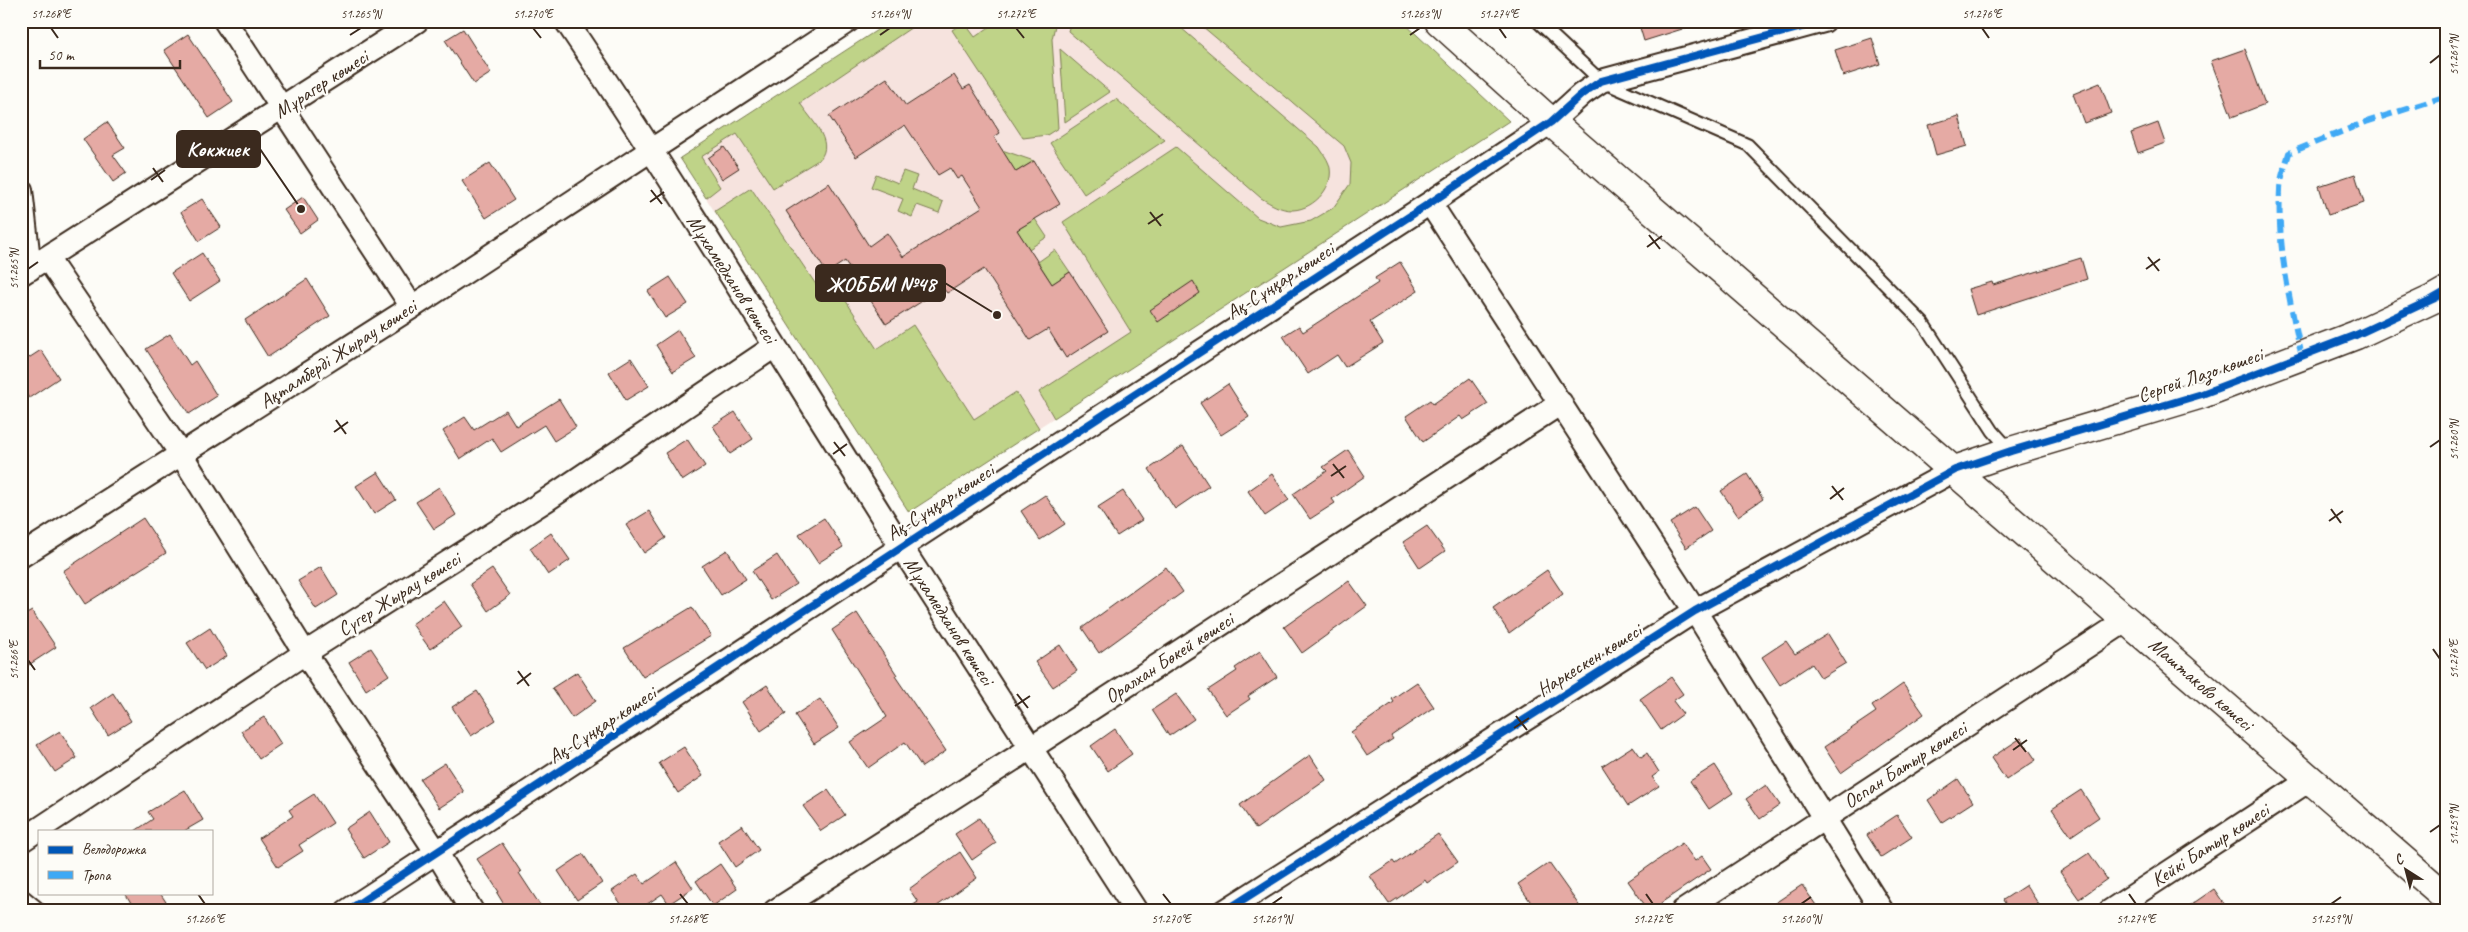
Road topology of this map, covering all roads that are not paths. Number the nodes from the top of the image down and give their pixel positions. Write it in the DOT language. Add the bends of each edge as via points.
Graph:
graph roads {
  1 [pos="225,21"];
  2 [pos="417,21"];
  3 [pos="566,21"];
  4 [pos="848,21"];
  5 [pos="1439,21"];
  6 [pos="1537,21"];
  7 [pos="1824,21"];
  8 [pos="1601,81"];
  9 [pos="283,108"];
  10 [pos="1552,122"];
  11 [pos="653,150"];
  12 [pos="21,190"];
  13 [pos="1430,203"];
  14 [pos="33,267"];
  15 [pos="2447,291"];
  16 [pos="412,307"];
  17 [pos="775,346"];
  18 [pos="1560,403"];
  19 [pos="2011,451"];
  20 [pos="181,454"];
  21 [pos="1955,470"];
  22 [pos="901,546"];
  23 [pos="21,556"];
  24 [pos="1695,611"];
  25 [pos="2127,620"];
  26 [pos="305,653"];
  27 [pos="1031,748"];
  28 [pos="2311,779"];
  29 [pos="1824,818"];
  30 [pos="21,841"];
  31 [pos="437,853"];
  32 [pos="2447,898"];
  33 [pos="21,901"];
  34 [pos="33,911"];
  35 [pos="347,911"];
  36 [pos="472,911"];
  37 [pos="776,911"];
  38 [pos="1136,911"];
  39 [pos="1225,911"];
  40 [pos="1683,911"];
  41 [pos="1882,911"];
  42 [pos="2110,911"];
  1 -- 9 [label="street"];
  2 -- 9 [label="street, Мұрагер көшесі"];
  3 -- 11 [label="street, Мұхамедханов көшесі"];
  4 -- 11 [label="street, Ақтамберді Жырау көшесі"];
  5 -- 10 [label="main road, Маштаково көшесі"];
  6 -- 8 [label="lane"];
  7 -- 8 [label="street"];
  8 -- 10 [label="street, Ақ-Сұңқар көшесі"];
  8 -- 19 [label="lane" via="1748,145 1923,323 1994,431"];
  9 -- 14 [label="street, Мұрагер көшесі"];
  9 -- 16 [label="street"];
  10 -- 13 [label="street, Ақ-Сұңқар көшесі"];
  10 -- 21 [label="main road, Маштаково көшесі"];
  11 -- 16 [label="street, Ақтамберді Жырау көшесі"];
  11 -- 17 [label="street, Мұхамедханов көшесі"];
  12 -- 14 [label="street"];
  13 -- 18 [label="street"];
  13 -- 22 [label="street, Ақ-Сұңқар көшесі"];
  14 -- 20 [label="street"];
  15 -- 19 [label="main road, Сергей Лазо көшесі" via="2356,336 2220,387"];
  16 -- 20 [label="street, Ақтамберді Жырау көшесі"];
  17 -- 22 [label="street, Мұхамедханов көшесі"];
  17 -- 26 [label="street, Сүгер Жырау көшесі" via="548,499"];
  18 -- 24 [label="street"];
  18 -- 27 [label="street, Оралхан Бөкей көшесі"];
  19 -- 21 [label="main road, Сергей Лазо көшесі"];
  20 -- 23 [label="street, Ақтамберді Жырау көшесі"];
  20 -- 26 [label="street"];
  21 -- 24 [label="street, Наркескен көшесі"];
  21 -- 25 [label="main road, Маштаково көшесі"];
  22 -- 27 [label="street, Мұхамедханов көшесі"];
  22 -- 31 [label="street, Ақ-Сұңқар көшесі"];
  24 -- 29 [label="street"];
  24 -- 39 [label="street, Наркескен көшесі"];
  25 -- 28 [label="main road, Маштаково көшесі"];
  25 -- 29 [label="street, Оспан Батыр көшесі"];
  26 -- 30 [label="street, Сүгер Жырау көшесі"];
  26 -- 31 [label="street"];
  27 -- 37 [label="street, Оралхан Бөкей көшесі"];
  27 -- 38 [label="street, Мұхамедханов көшесі"];
  28 -- 32 [label="main road, Маштаково көшесі"];
  28 -- 42 [label="street, Кейкі Батыр көшесі"];
  29 -- 40 [label="street, Оспан Батыр көшесі"];
  29 -- 41 [label="street"];
  31 -- 35 [label="street, Ақ-Сұңқар көшесі"];
  31 -- 36 [label="street"];
  33 -- 34 [label="street"];
}
